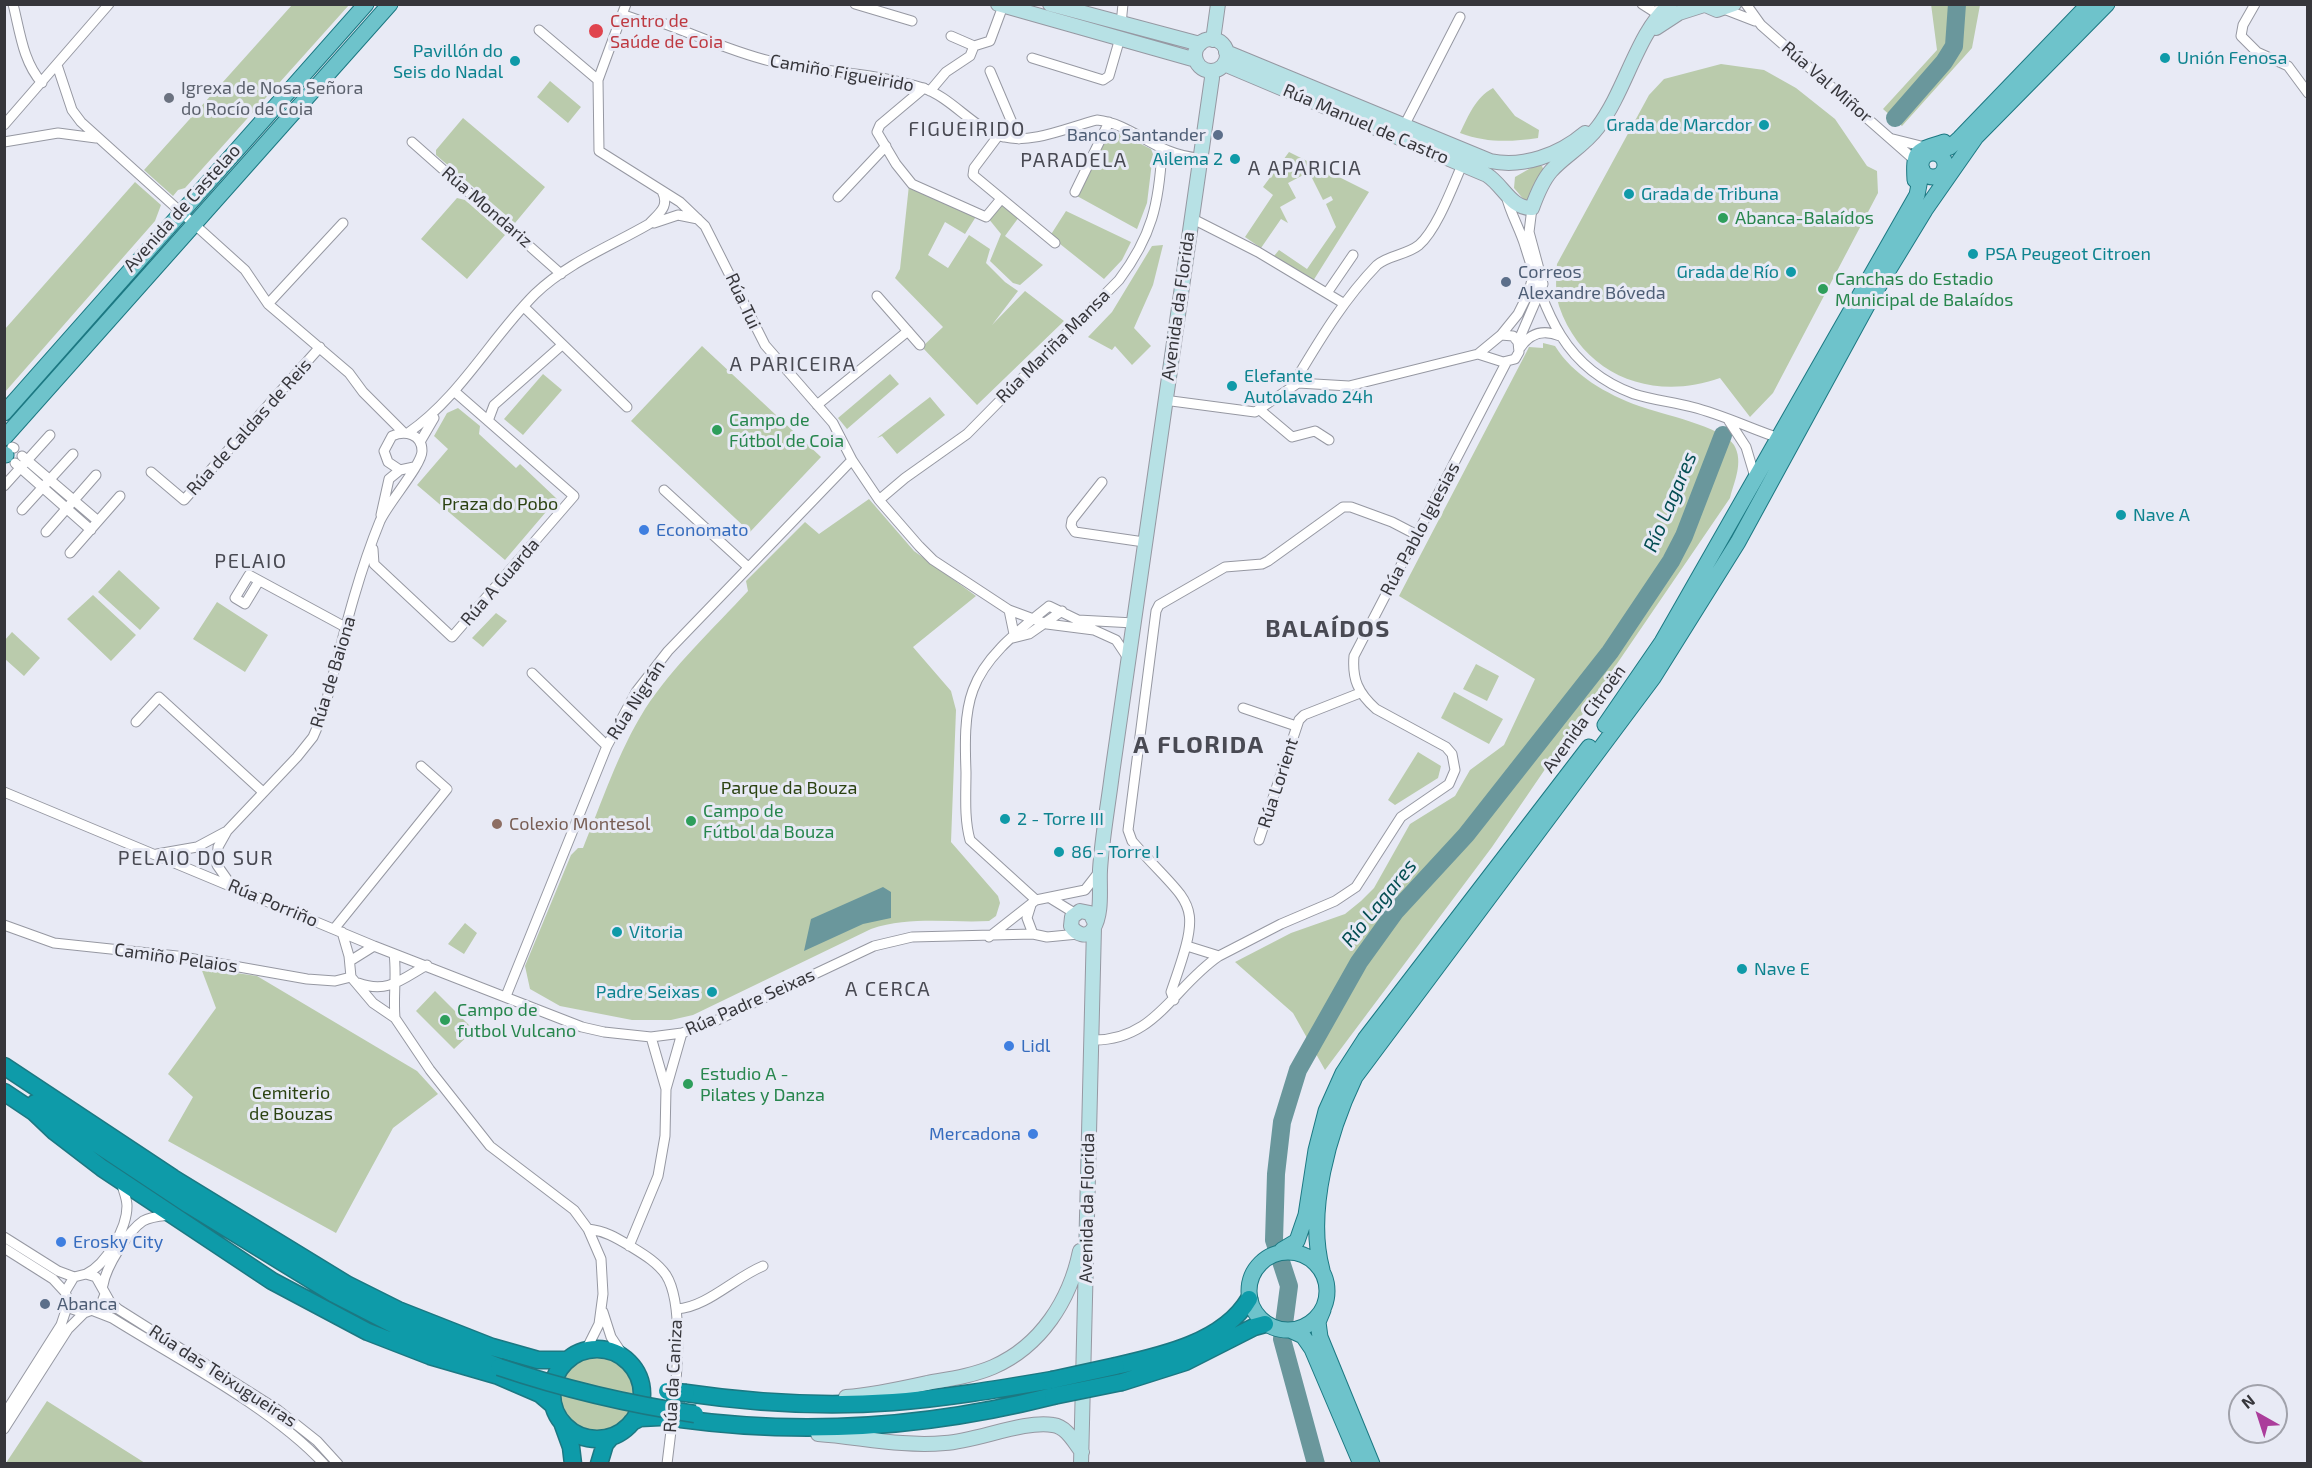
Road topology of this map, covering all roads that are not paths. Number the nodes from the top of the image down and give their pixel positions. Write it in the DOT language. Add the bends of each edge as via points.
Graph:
graph roads {
  1 [pos="13,4"];
  2 [pos="109,4"];
  3 [pos="366,4"];
  4 [pos="390,4"];
  5 [pos="626,4"];
  6 [pos="855,4"];
  7 [pos="1050,4"];
  8 [pos="1123,4"];
  9 [pos="1218,4"];
  10 [pos="1642,4"];
  11 [pos="1746,4"];
  12 [pos="2089,4"];
  13 [pos="2107,4"];
  14 [pos="2255,4"];
  15 [pos="1000,5"];
  16 [pos="1704,5"];
  17 [pos="1729,7"];
  18 [pos="1659,10"];
  19 [pos="624,15"];
  20 [pos="1460,17"];
  21 [pos="912,21"];
  22 [pos="1121,24"];
  23 [pos="1761,25"];
  24 [pos="539,30"];
  25 [pos="951,36"];
  26 [pos="1120,38"];
  27 [pos="1206,42"];
  28 [pos="1644,44"];
  29 [pos="974,46"];
  30 [pos="1032,58"];
  31 [pos="1225,58"];
  32 [pos="1196,60"];
  33 [pos="54,68"];
  34 [pos="990,71"];
  35 [pos="1210,71"];
  36 [pos="32,72"];
  37 [pos="598,80"];
  38 [pos="42,83"];
  39 [pos="927,89"];
  40 [pos="2307,93"];
  41 [pos="1613,104"];
  42 [pos="81,122"];
  43 [pos="1109,122"];
  44 [pos="4,125"];
  45 [pos="1404,126"];
  46 [pos="72,135"];
  47 [pos="998,135"];
  48 [pos="1969,135"];
  49 [pos="96,138"];
  50 [pos="1019,139"];
  51 [pos="1893,139"];
  52 [pos="4,142"];
  53 [pos="412,142"];
  54 [pos="886,146"];
  55 [pos="1930,149"];
  56 [pos="1162,150"];
  57 [pos="1199,158"];
  58 [pos="1530,161"];
  59 [pos="1462,165"];
  60 [pos="1918,166"];
  61 [pos="1942,171"];
  62 [pos="1550,172"];
  63 [pos="1505,190"];
  64 [pos="663,192"];
  65 [pos="1075,192"];
  66 [pos="838,197"];
  67 [pos="1001,199"];
  68 [pos="1532,208"];
  69 [pos="1925,210"];
  70 [pos="181,214"];
  71 [pos="1191,218"];
  72 [pos="698,219"];
  73 [pos="343,223"];
  74 [pos="649,224"];
  75 [pos="193,225"];
  76 [pos="1055,243"];
  77 [pos="1353,255"];
  78 [pos="1534,273"];
  79 [pos="561,274"];
  80 [pos="1540,293"];
  81 [pos="1327,294"];
  82 [pos="877,296"];
  83 [pos="1343,303"];
  84 [pos="268,304"];
  85 [pos="524,307"];
  86 [pos="908,331"];
  87 [pos="1501,335"];
  88 [pos="1560,336"];
  89 [pos="1492,344"];
  90 [pos="562,345"];
  91 [pos="920,345"];
  92 [pos="1519,345"];
  93 [pos="320,347"];
  94 [pos="1478,354"];
  95 [pos="1503,362"];
  96 [pos="1298,383"];
  97 [pos="454,391"];
  98 [pos="1164,400"];
  99 [pos="817,405"];
  100 [pos="441,406"];
  101 [pos="627,407"];
  102 [pos="1260,410"];
  103 [pos="4,413"];
  104 [pos="488,421"];
  105 [pos="1729,421"];
  106 [pos="406,433"];
  107 [pos="50,435"];
  108 [pos="1329,440"];
  109 [pos="1786,441"];
  110 [pos="420,442"];
  111 [pos="12,453"];
  112 [pos="73,454"];
  113 [pos="852,460"];
  114 [pos="414,467"];
  115 [pos="400,470"];
  116 [pos="151,472"];
  117 [pos="96,475"];
  118 [pos="1102,482"];
  119 [pos="46,483"];
  120 [pos="1762,483"];
  121 [pos="4,486"];
  122 [pos="664,490"];
  123 [pos="120,496"];
  124 [pos="74,500"];
  125 [pos="879,500"];
  126 [pos="66,508"];
  127 [pos="22,510"];
  128 [pos="381,520"];
  129 [pos="98,521"];
  130 [pos="91,530"];
  131 [pos="46,532"];
  132 [pos="1417,535"];
  133 [pos="1144,542"];
  134 [pos="374,543"];
  135 [pos="70,553"];
  136 [pos="748,567"];
  137 [pos="260,581"];
  138 [pos="1009,610"];
  139 [pos="1062,611"];
  140 [pos="1032,620"];
  141 [pos="1134,623"];
  142 [pos="1047,624"];
  143 [pos="1109,624"];
  144 [pos="347,628"];
  145 [pos="1094,630"];
  146 [pos="1014,636"];
  147 [pos="1128,658"];
  148 [pos="532,673"];
  149 [pos="1360,693"];
  150 [pos="1243,708"];
  151 [pos="136,722"];
  152 [pos="1296,726"];
  153 [pos="607,746"];
  154 [pos="421,766"];
  155 [pos="4,792"];
  156 [pos="263,792"];
  157 [pos="227,831"];
  158 [pos="1259,840"];
  159 [pos="155,854"];
  160 [pos="1100,870"];
  161 [pos="235,888"];
  162 [pos="1100,888"];
  163 [pos="1050,898"];
  164 [pos="1034,902"];
  165 [pos="1078,912"];
  166 [pos="4,925"];
  167 [pos="1088,930"];
  168 [pos="338,931"];
  169 [pos="1032,934"];
  170 [pos="989,937"];
  171 [pos="374,946"];
  172 [pos="1187,946"];
  173 [pos="394,954"];
  174 [pos="1219,956"];
  175 [pos="1183,958"];
  176 [pos="350,961"];
  177 [pos="427,964"];
  178 [pos="1192,979"];
  179 [pos="354,980"];
  180 [pos="395,983"];
  181 [pos="506,996"];
  182 [pos="1174,1000"];
  183 [pos="395,1018"];
  184 [pos="682,1033"];
  185 [pos="651,1037"];
  186 [pos="1091,1040"];
  187 [pos="4,1066"];
  188 [pos="4,1083"];
  189 [pos="666,1089"];
  190 [pos="4,1092"];
  191 [pos="173,1178"];
  192 [pos="120,1180"];
  193 [pos="175,1215"];
  194 [pos="588,1228"];
  195 [pos="4,1237"];
  196 [pos="1087,1242"];
  197 [pos="629,1246"];
  198 [pos="4,1248"];
  199 [pos="1291,1248"];
  200 [pos="763,1266"];
  201 [pos="1322,1270"];
  202 [pos="86,1274"];
  203 [pos="74,1277"];
  204 [pos="104,1289"];
  205 [pos="65,1292"];
  206 [pos="1249,1299"];
  207 [pos="68,1304"];
  208 [pos="603,1307"];
  209 [pos="1323,1308"];
  210 [pos="676,1309"];
  211 [pos="89,1312"];
  212 [pos="1266,1324"];
  213 [pos="1298,1331"];
  214 [pos="586,1350"];
  215 [pos="567,1360"];
  216 [pos="627,1361"];
  217 [pos="503,1369"];
  218 [pos="1119,1374"];
  219 [pos="639,1378"];
  220 [pos="1053,1388"];
  221 [pos="769,1402"];
  222 [pos="553,1405"];
  223 [pos="4,1415"];
  224 [pos="632,1422"];
  225 [pos="563,1425"];
  226 [pos="750,1427"];
  227 [pos="4,1429"];
  228 [pos="611,1437"];
  229 [pos="1082,1458"];
  230 [pos="1377,1460"];
  231 [pos="324,1464"];
  232 [pos="338,1464"];
  233 [pos="573,1464"];
  234 [pos="599,1464"];
  235 [pos="667,1464"];
  236 [pos="1361,1464"];
  1 -- 36 [label="street"];
  2 -- 33 [label="street"];
  3 -- 70 [label="main road, Avenida de Castelao"];
  4 -- 75 [label="main road, Avenida de Castelao"];
  5 -- 19 [label="street, Rúa Tui"];
  6 -- 21 [label="street"];
  7 -- 22 [label="main road"];
  8 -- 22 [label="street"];
  9 -- 27 [label="main road"];
  10 -- 18 [label="street"];
  11 -- 23 [label="street"];
  12 -- 48 [label="main road"];
  13 -- 48 [label="main road" via="2057,62"];
  14 -- 40 [label="street" via="2242,25 2241,36 2257,52 2288,66"];
  15 -- 26 [label="main road"];
  15 -- 29 [label="street" via="990,41"];
  16 -- 17 [label="main road"];
  16 -- 28 [label="main road" via="1669,17"];
  17 -- 23 [label="street"];
  18 -- 28 [label="main road"];
  19 -- 37 [label="street, Rúa Tui"];
  19 -- 39 [label="street, Camiño Figueirido" via="644,22 657,21 769,61 881,77"];
  20 -- 45 [label="street, Rúa Manuel de Castro"];
  22 -- 27 [label="main road"];
  23 -- 51 [label="street, Rúa Val Miñor"];
  24 -- 37 [label="street"];
  25 -- 29 [label="street"];
  26 -- 30 [label="street" via="1109,76 1103,80"];
  26 -- 32 [label="main road"];
  27 -- 31 [label="main road" via="1222,44"];
  27 -- 32 [label="main road"];
  28 -- 41 [label="main road"];
  29 -- 39 [label="street" via="970,56"];
  31 -- 35 [label="main road"];
  31 -- 45 [label="main road, Rúa Manuel de Castro"];
  31 -- 59 [label="main road, Rúa Manuel de Castro"];
  32 -- 35 [label="main road" via="1201,68"];
  33 -- 36 [label="street"];
  33 -- 38 [label="street"];
  33 -- 42 [label="street"];
  34 -- 50 [label="street"];
  35 -- 57 [label="main road, Avenida da Florida"];
  36 -- 38 [label="street"];
  37 -- 64 [label="street, Rúa Tui" via="599,151"];
  38 -- 44 [label="street"];
  39 -- 47 [label="street, Camiño Figueirido"];
  39 -- 54 [label="street, Camiño Figueirido" via="880,125 877,132"];
  41 -- 58 [label="main road" via="1581,136 1562,149"];
  41 -- 62 [label="main road" via="1590,137"];
  42 -- 46 [label="street"];
  42 -- 49 [label="street"];
  43 -- 50 [label="street, Camiño Figueirido" via="1097,120"];
  43 -- 56 [label="street"];
  43 -- 65 [label="street"];
  45 -- 58 [label="main road, Rúa Manuel de Castro" via="1490,161"];
  46 -- 49 [label="street"];
  46 -- 52 [label="street" via="51,134"];
  47 -- 50 [label="street, Camiño Figueirido"];
  47 -- 67 [label="street" via="973,175"];
  48 -- 55 [label="main road" via="1950,147"];
  48 -- 61 [label="main road"];
  48 -- 69 [label="main road"];
  49 -- 70 [label="street"];
  51 -- 55 [label="street"];
  51 -- 60 [label="street, Rúa Val Miñor"];
  53 -- 79 [label="street, Rúa Mondariz"];
  54 -- 66 [label="street"];
  54 -- 67 [label="street" via="912,184 986,216"];
  55 -- 60 [label="main road"];
  55 -- 61 [label="main road" via="1944,159"];
  56 -- 57 [label="street"];
  56 -- 125 [label="street, Rúa Mariña Mansa" via="1152,224 1139,253 1119,280 967,434"];
  57 -- 71 [label="main road, Avenida da Florida"];
  58 -- 62 [label="main road" via="1545,162"];
  58 -- 63 [label="main road" via="1510,175"];
  59 -- 63 [label="main road, Rúa Manuel de Castro" via="1487,175"];
  59 -- 83 [label="street" via="1439,215 1418,246 1379,263"];
  60 -- 61 [label="main road" via="1930,176"];
  60 -- 109 [label="main road, Avenida Citroën" via="1917,195"];
  61 -- 69 [label="main road"];
  62 -- 68 [label="main road"];
  63 -- 68 [label="main road, Rúa Manuel de Castro" via="1516,205"];
  63 -- 78 [label="street"];
  64 -- 72 [label="street, Rúa Tui"];
  64 -- 74 [label="street, Rúa de Baiona" via="664,209"];
  67 -- 76 [label="street"];
  68 -- 80 [label="street" via="1529,225 1543,278"];
  69 -- 109 [label="main road, Avenida Citroën"];
  70 -- 75 [label="street"];
  70 -- 103 [label="main road, Avenida de Castelao"];
  71 -- 81 [label="street" via="1258,252"];
  71 -- 98 [label="main road, Avenida da Florida"];
  72 -- 74 [label="street, Rúa de Baiona" via="678,215"];
  72 -- 99 [label="street, Rúa Tui" via="714,238 756,331"];
  73 -- 84 [label="street"];
  74 -- 79 [label="street, Rúa de Baiona"];
  75 -- 84 [label="street" via="245,270"];
  75 -- 111 [label="main road, Avenida de Castelao"];
  77 -- 81 [label="street"];
  78 -- 80 [label="street"];
  78 -- 87 [label="street" via="1523,304"];
  79 -- 85 [label="street, Rúa de Baiona"];
  80 -- 88 [label="street"];
  80 -- 92 [label="street"];
  81 -- 83 [label="street"];
  82 -- 86 [label="street"];
  83 -- 96 [label="street" via="1298,376"];
  84 -- 93 [label="street"];
  85 -- 90 [label="street"];
  85 -- 97 [label="street, Rúa de Baiona"];
  86 -- 91 [label="street"];
  86 -- 99 [label="street"];
  87 -- 89 [label="street"];
  87 -- 92 [label="street" via="1513,336"];
  88 -- 92 [label="street" via="1538,333"];
  88 -- 105 [label="street" via="1584,365 1621,388"];
  89 -- 94 [label="street"];
  89 -- 95 [label="street" via="1492,352"];
  90 -- 101 [label="street"];
  90 -- 104 [label="street" via="494,405"];
  92 -- 95 [label="street" via="1518,356"];
  93 -- 106 [label="street"];
  93 -- 116 [label="street, Rúa de Caldas de Reis" via="184,500"];
  94 -- 95 [label="street"];
  94 -- 96 [label="street" via="1349,386"];
  95 -- 132 [label="street, Rúa Pablo Iglesias"];
  96 -- 102 [label="street"];
  97 -- 100 [label="street, Rúa de Baiona"];
  97 -- 104 [label="street, Rúa A Guarda"];
  98 -- 102 [label="street" via="1249,412"];
  98 -- 133 [label="main road, Avenida da Florida"];
  99 -- 113 [label="street, Rúa Tui" via="833,423"];
  100 -- 106 [label="street, Rúa de Baiona"];
  100 -- 110 [label="street, Rúa de Baiona"];
  102 -- 108 [label="street" via="1292,437 1315,431"];
  104 -- 134 [label="street, Rúa A Guarda" via="574,496 452,637 374,564"];
  105 -- 109 [label="street" via="1744,423"];
  105 -- 120 [label="street"];
  106 -- 110 [label="street"];
  106 -- 115 [label="street, Rúa de Baiona" via="392,436 384,451 388,462"];
  107 -- 111 [label="street"];
  109 -- 120 [label="main road, Avenida Citroën"];
  110 -- 114 [label="street, Rúa de Baiona" via="421,458"];
  111 -- 119 [label="street"];
  111 -- 121 [label="street"];
  112 -- 119 [label="street"];
  113 -- 125 [label="street, Rúa Tui"];
  113 -- 136 [label="street, Rúa Nigrán"];
  114 -- 115 [label="street"];
  114 -- 128 [label="street, Rúa de Baiona"];
  115 -- 128 [label="street, Rúa de Baiona" via="389,479"];
  117 -- 124 [label="street"];
  118 -- 133 [label="street" via="1072,520 1075,532"];
  119 -- 124 [label="street"];
  119 -- 126 [label="street"];
  119 -- 127 [label="street"];
  120 -- 199 [label="main road, Avenida Citroën" via="1610,719 1343,1073 1326,1111 1306,1215"];
  120 -- 201 [label="main road, Avenida Citroën" via="1730,552 1653,678 1355,1077 1331,1134 1323,1176 1315,1245"];
  122 -- 136 [label="street"];
  123 -- 129 [label="street"];
  124 -- 126 [label="street"];
  124 -- 129 [label="street"];
  125 -- 138 [label="street, Rúa Tui" via="933,560"];
  126 -- 130 [label="street"];
  126 -- 131 [label="street"];
  128 -- 134 [label="street, Rúa de Baiona"];
  129 -- 130 [label="street"];
  130 -- 135 [label="street"];
  132 -- 149 [label="street, Rúa Pablo Iglesias" via="1358,645 1353,668"];
  132 -- 172 [label="street" via="1392,522 1344,507 1268,561 1225,567 1160,605 1128,830 1132,841 1186,902 1192,919"];
  133 -- 141 [label="main road, Avenida da Florida"];
  134 -- 144 [label="street, Rúa de Baiona"];
  136 -- 153 [label="street, Rúa Nigrán" via="657,664 628,705"];
  137 -- 144 [label="street"];
  138 -- 140 [label="street, Rúa Tui"];
  138 -- 146 [label="street"];
  139 -- 140 [label="street" via="1049,606"];
  139 -- 142 [label="street"];
  139 -- 143 [label="street, Rúa Tui" via="1078,620"];
  140 -- 142 [label="street, Rúa Tui"];
  140 -- 146 [label="street"];
  141 -- 143 [label="street, Rúa Tui"];
  141 -- 147 [label="main road, Avenida da Florida"];
  142 -- 145 [label="street, Rúa Tui"];
  142 -- 146 [label="street" via="1029,634"];
  143 -- 145 [label="street, Rúa Tui"];
  144 -- 156 [label="street, Rúa de Baiona" via="313,737"];
  145 -- 147 [label="street, Rúa Tui" via="1116,640"];
  146 -- 164 [label="street" via="994,656 973,690 968,711 966,826 970,840"];
  147 -- 160 [label="main road, Avenida da Florida"];
  148 -- 153 [label="street"];
  149 -- 152 [label="street, Rúa Lorient" via="1304,715"];
  149 -- 174 [label="street" via="1376,709 1446,747 1452,754 1455,770 1449,784 1401,817 1364,876 1345,895"];
  150 -- 152 [label="street, Rúa Lorient"];
  151 -- 156 [label="street" via="159,697"];
  152 -- 158 [label="street, Rúa Lorient"];
  153 -- 181 [label="street, Rúa Nigrán"];
  154 -- 168 [label="street" via="447,789"];
  155 -- 159 [label="street, Rúa Porriño"];
  156 -- 157 [label="street, Rúa de Baiona"];
  157 -- 159 [label="street, Rúa de Baiona" via="197,847"];
  157 -- 161 [label="street, Rúa de Baiona" via="218,847 217,865"];
  159 -- 161 [label="street, Rúa Porriño"];
  160 -- 162 [label="main road, Avenida da Florida"];
  160 -- 163 [label="street" via="1085,890"];
  161 -- 168 [label="street, Rúa Porriño"];
  162 -- 165 [label="main road"];
  162 -- 167 [label="main road, Avenida da Florida"];
  163 -- 164 [label="street"];
  163 -- 165 [label="street"];
  164 -- 169 [label="street" via="1028,918"];
  164 -- 170 [label="street"];
  165 -- 167 [label="main road" via="1090,913"];
  165 -- 167 [label="main road" via="1071,926"];
  166 -- 179 [label="street, Camiño Pelaios" via="54,943 177,956 307,979"];
  167 -- 169 [label="street, Rúa Padre Seixas" via="1047,938"];
  167 -- 186 [label="main road, Avenida da Florida" via="1095,953"];
  168 -- 171 [label="street, Rúa Porriño"];
  168 -- 176 [label="street"];
  169 -- 170 [label="street, Rúa Padre Seixas"];
  170 -- 184 [label="street, Rúa Padre Seixas" via="912,937 884,942"];
  171 -- 173 [label="street"];
  171 -- 176 [label="street"];
  172 -- 174 [label="street"];
  172 -- 175 [label="street"];
  173 -- 177 [label="street, Rúa Padre Seixas"];
  173 -- 180 [label="street"];
  174 -- 178 [label="street"];
  175 -- 178 [label="street" via="1184,971"];
  175 -- 182 [label="street" via="1171,992"];
  176 -- 179 [label="street"];
  177 -- 180 [label="street"];
  177 -- 181 [label="street, Rúa Padre Seixas"];
  178 -- 182 [label="street"];
  179 -- 180 [label="street" via="375,989"];
  179 -- 183 [label="street" via="373,1003"];
  180 -- 183 [label="street"];
  181 -- 185 [label="street, Rúa Padre Seixas" via="582,1026"];
  182 -- 186 [label="street" via="1126,1036"];
  183 -- 194 [label="street" via="490,1146 574,1210"];
  184 -- 185 [label="street, Rúa Padre Seixas"];
  184 -- 189 [label="street"];
  185 -- 189 [label="street"];
  186 -- 196 [label="main road, Avenida da Florida"];
  187 -- 191 [label="highway"];
  188 -- 217 [label="highway" via="189,1205 334,1294 398,1327"];
  189 -- 197 [label="street" via="665,1136 658,1176"];
  190 -- 192 [label="highway"];
  191 -- 215 [label="highway" via="296,1255 398,1311 538,1360"];
  191 -- 217 [label="highway" via="220,1213 339,1288"];
  192 -- 193 [label="highway"];
  192 -- 202 [label="street" via="127,1203 126,1219 98,1265"];
  193 -- 204 [label="street" via="151,1217 136,1228 109,1265"];
  193 -- 217 [label="highway" via="272,1281 341,1320 430,1356"];
  194 -- 197 [label="street, Rúa da Caniza" via="606,1231"];
  194 -- 208 [label="street" via="601,1258"];
  195 -- 203 [label="street"];
  196 -- 221 [label="main road" via="1080,1250 1069,1291 1049,1323 994,1367 857,1396"];
  196 -- 229 [label="main road, Avenida da Florida"];
  197 -- 210 [label="street, Rúa da Caniza" via="656,1263 667,1277"];
  198 -- 205 [label="street"];
  199 -- 201 [label="main road"];
  199 -- 206 [label="main road" via="1260,1264 1253,1275"];
  200 -- 210 [label="street" via="743,1274 693,1307"];
  201 -- 209 [label="main road" via="1328,1295"];
  202 -- 203 [label="street"];
  202 -- 204 [label="street, Rúa das Teixugueiras" via="96,1277"];
  203 -- 205 [label="street"];
  204 -- 211 [label="street" via="104,1301"];
  204 -- 232 [label="street, Rúa das Teixugueiras" via="118,1309 289,1418"];
  205 -- 207 [label="street"];
  206 -- 212 [label="main road"];
  206 -- 218 [label="highway" via="1233,1319 1205,1336"];
  207 -- 211 [label="street, Rúa das Teixugueiras" via="72,1309"];
  207 -- 223 [label="street" via="61,1325"];
  208 -- 214 [label="street" via="596,1334"];
  208 -- 216 [label="street" via="611,1337"];
  209 -- 213 [label="main road"];
  209 -- 230 [label="main road" via="1318,1323 1320,1337"];
  210 -- 235 [label="street, Rúa da Caniza" via="675,1382"];
  211 -- 227 [label="street" via="68,1329"];
  211 -- 231 [label="street, Rúa das Teixugueiras" via="112,1318 258,1410"];
  212 -- 213 [label="main road"];
  212 -- 218 [label="highway" via="1185,1362"];
  213 -- 236 [label="main road" via="1329,1383"];
  214 -- 215 [label="highway"];
  214 -- 216 [label="highway" via="608,1350"];
  215 -- 222 [label="highway" via="554,1381"];
  216 -- 219 [label="highway"];
  217 -- 220 [label="highway, bridge" via="622,1396 741,1410 868,1412 956,1406"];
  217 -- 222 [label="highway"];
  218 -- 220 [label="highway, bridge"];
  219 -- 221 [label="highway, bridge" via="667,1391"];
  219 -- 224 [label="highway" via="642,1396"];
  220 -- 221 [label="highway" via="892,1402"];
  220 -- 226 [label="highway" via="983,1413 916,1422 859,1427"];
  222 -- 225 [label="highway"];
  224 -- 226 [label="highway" via="660,1417"];
  224 -- 228 [label="highway"];
  225 -- 228 [label="highway" via="580,1436"];
  225 -- 233 [label="highway"];
  226 -- 229 [label="main road" via="916,1444 962,1441 1030,1426 1055,1425 1066,1431"];
  228 -- 234 [label="highway"];
}
